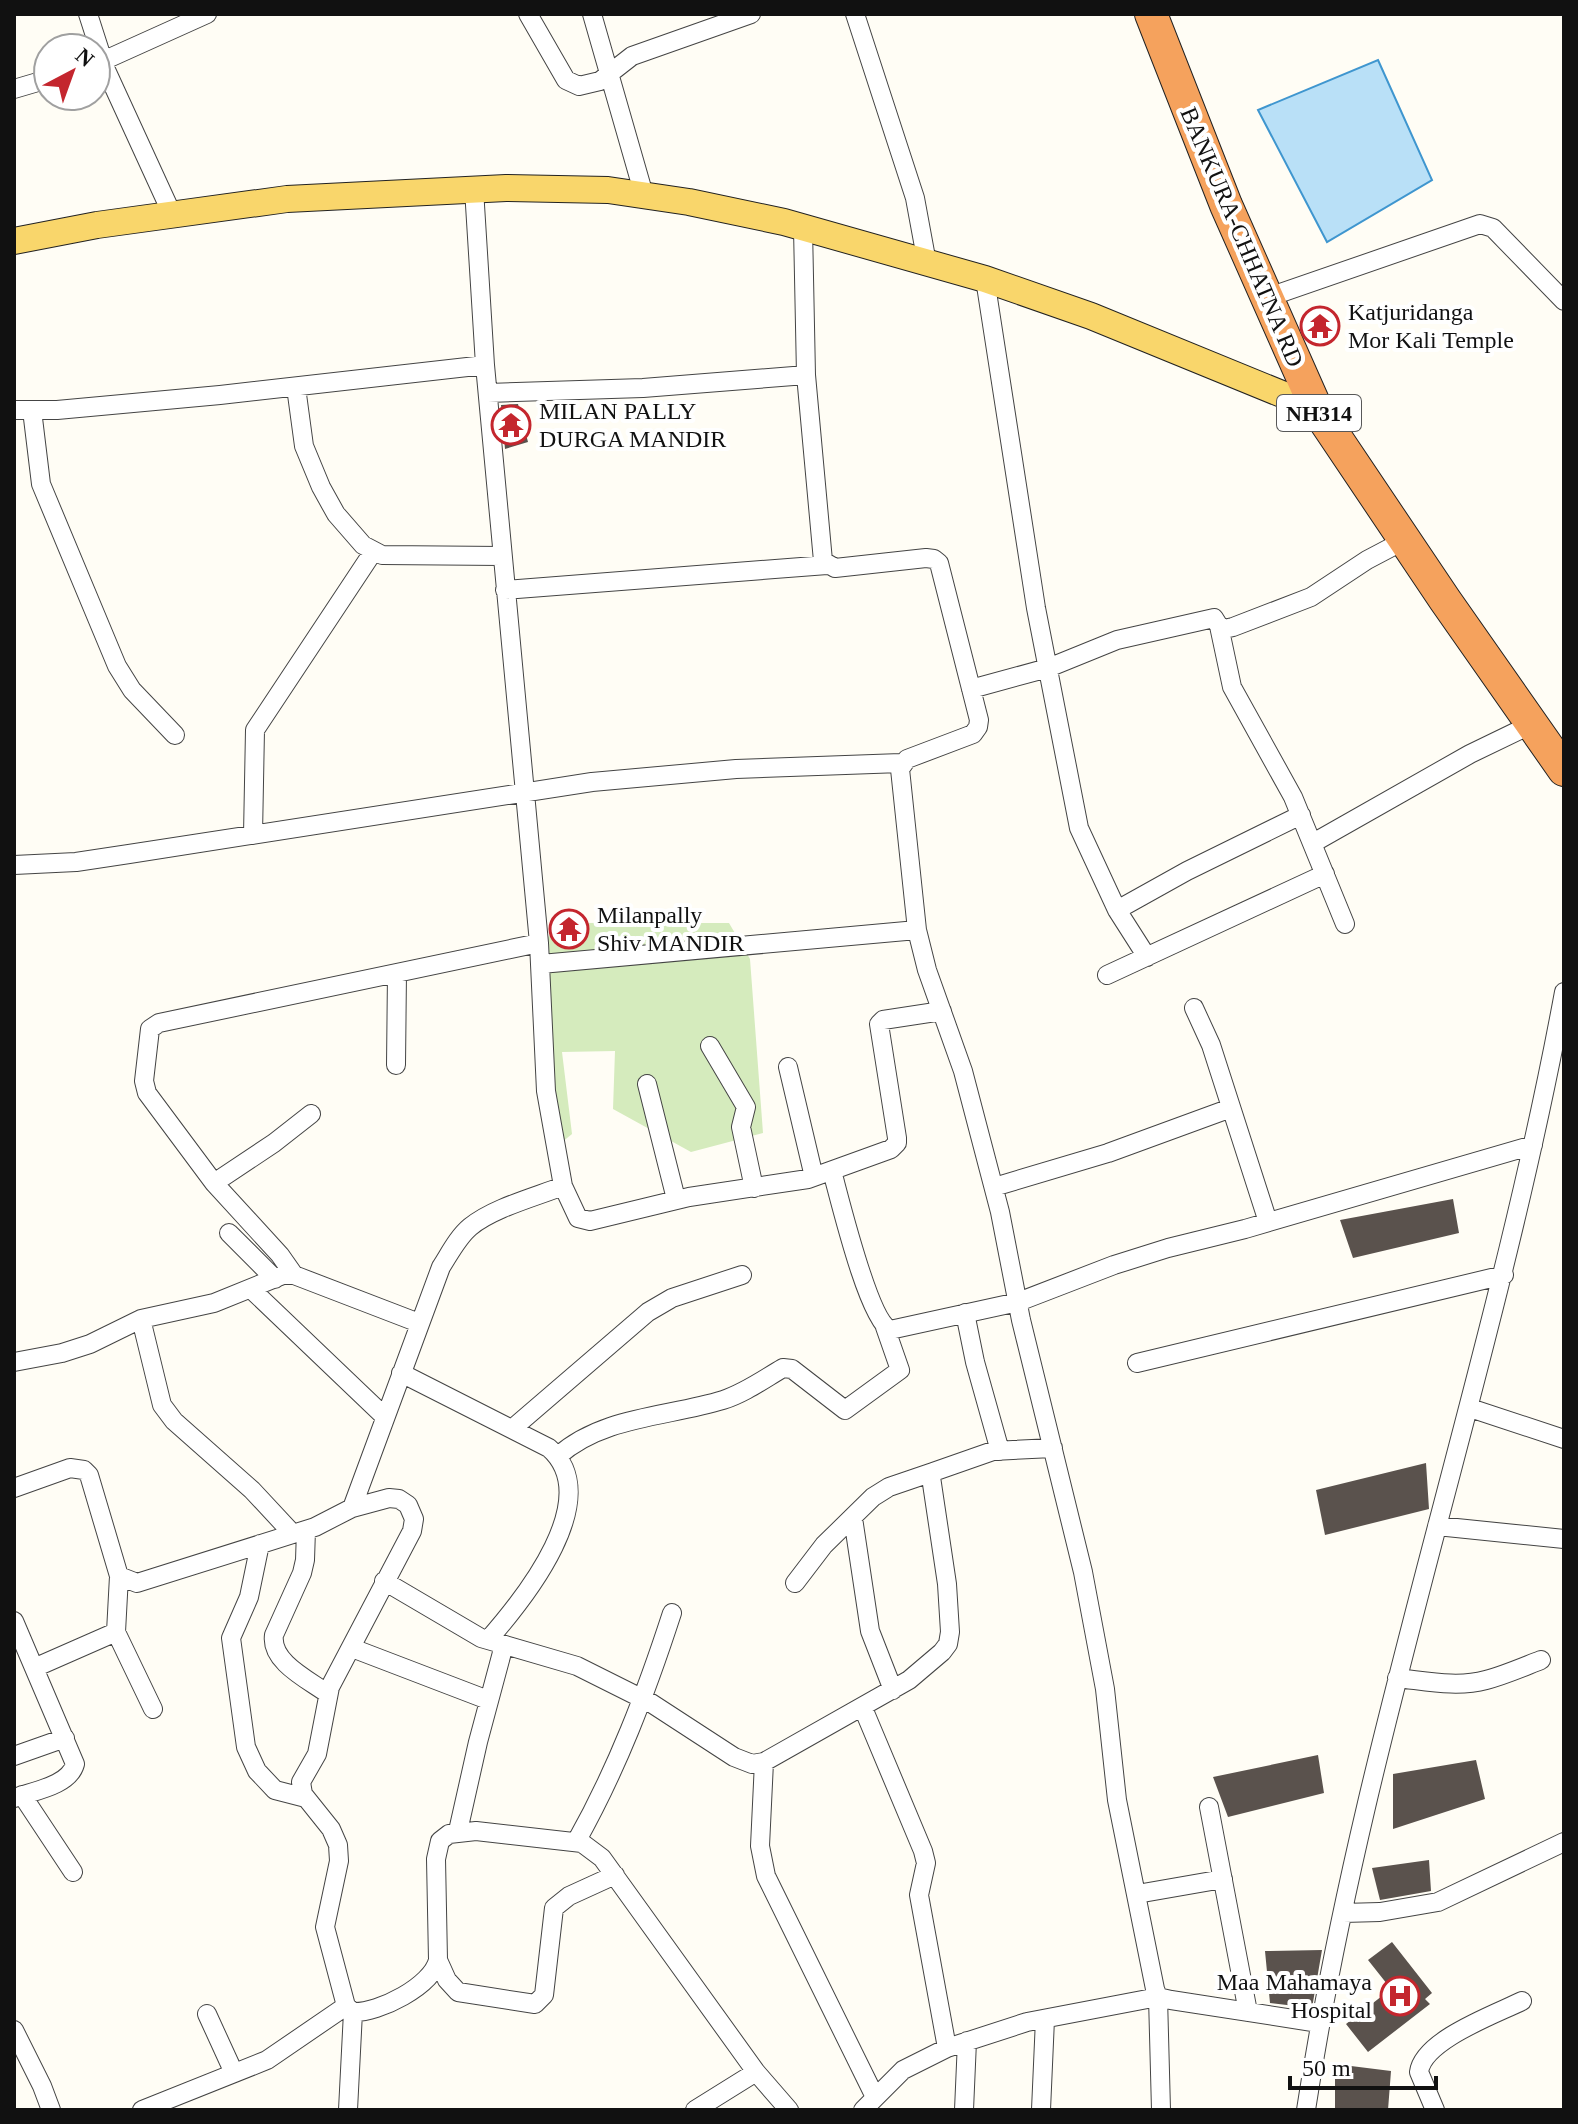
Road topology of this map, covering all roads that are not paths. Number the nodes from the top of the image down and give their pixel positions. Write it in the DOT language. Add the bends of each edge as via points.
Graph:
graph roads {
  1 [pos="207,14"];
  2 [pos="528,14"];
  3 [pos="592,14"];
  4 [pos="751,14"];
  5 [pos="855,14"];
  6 [pos="1151,14"];
  7 [pos="112,57"];
  8 [pos="608,77"];
  9 [pos="112,87"];
  10 [pos="474,189"];
  11 [pos="644,195"];
  12 [pos="172,214"];
  13 [pos="803,228"];
  14 [pos="14,241"];
  15 [pos="927,263"];
  16 [pos="985,279"];
  17 [pos="1266,298"];
  18 [pos="1564,301"];
  19 [pos="485,365"];
  20 [pos="806,375"];
  21 [pos="296,387"];
  22 [pos="488,393"];
  23 [pos="1316,408"];
  24 [pos="23,410"];
  25 [pos="1405,540"];
  26 [pos="373,552"];
  27 [pos="502,556"];
  28 [pos="827,565"];
  29 [pos="505,590"];
  30 [pos="1220,630"];
  31 [pos="1048,668"];
  32 [pos="971,689"];
  33 [pos="1532,724"];
  34 [pos="175,735"];
  35 [pos="901,763"];
  36 [pos="1564,770"];
  37 [pos="524,791"];
  38 [pos="1301,815"];
  39 [pos="253,835"];
  40 [pos="1313,843"];
  41 [pos="14,865"];
  42 [pos="1325,874"];
  43 [pos="1117,910"];
  44 [pos="1345,924"];
  45 [pos="917,930"];
  46 [pos="539,943"];
  47 [pos="1147,957"];
  48 [pos="541,964"];
  49 [pos="397,973"];
  50 [pos="1107,975"];
  51 [pos="1564,992"];
  52 [pos="1194,1008"];
  53 [pos="942,1011"];
  54 [pos="710,1046"];
  55 [pos="396,1065"];
  56 [pos="788,1067"];
  57 [pos="647,1084"];
  58 [pos="1231,1108"];
  59 [pos="311,1114"];
  60 [pos="1533,1145"];
  61 [pos="832,1171"];
  62 [pos="814,1177"];
  63 [pos="214,1183"];
  64 [pos="563,1186"];
  65 [pos="994,1187"];
  66 [pos="754,1188"];
  67 [pos="676,1199"];
  68 [pos="1268,1222"];
  69 [pos="229,1233"];
  70 [pos="294,1275"];
  71 [pos="742,1275"];
  72 [pos="1504,1275"];
  73 [pos="275,1279"];
  74 [pos="251,1289"];
  75 [pos="1018,1302"];
  76 [pos="965,1313"];
  77 [pos="141,1319"];
  78 [pos="419,1323"];
  79 [pos="885,1327"];
  80 [pos="14,1362"];
  81 [pos="1137,1363"];
  82 [pos="401,1373"];
  83 [pos="1470,1408"];
  84 [pos="385,1417"];
  85 [pos="512,1429"];
  86 [pos="1564,1439"];
  87 [pos="1053,1448"];
  88 [pos="1000,1451"];
  89 [pos="558,1456"];
  90 [pos="933,1472"];
  91 [pos="14,1488"];
  92 [pos="352,1508"];
  93 [pos="853,1518"];
  94 [pos="1437,1526"];
  95 [pos="299,1532"];
  96 [pos="1564,1539"];
  97 [pos="260,1544"];
  98 [pos="119,1576"];
  99 [pos="384,1581"];
  100 [pos="795,1583"];
  101 [pos="672,1613"];
  102 [pos="14,1621"];
  103 [pos="116,1632"];
  104 [pos="496,1643"];
  105 [pos="352,1648"];
  106 [pos="1541,1660"];
  107 [pos="34,1668"];
  108 [pos="1397,1678"];
  109 [pos="893,1690"];
  110 [pos="328,1694"];
  111 [pos="644,1699"];
  112 [pos="488,1700"];
  113 [pos="863,1708"];
  114 [pos="153,1709"];
  115 [pos="65,1738"];
  116 [pos="14,1756"];
  117 [pos="764,1762"];
  118 [pos="18,1796"];
  119 [pos="306,1798"];
  120 [pos="1209,1807"];
  121 [pos="458,1831"];
  122 [pos="576,1842"];
  123 [pos="1564,1842"];
  124 [pos="73,1872"];
  125 [pos="615,1875"];
  126 [pos="1223,1879"];
  127 [pos="1137,1894"];
  128 [pos="1343,1913"];
  129 [pos="438,1960"];
  130 [pos="1158,1997"];
  131 [pos="1522,2001"];
  132 [pos="350,2009"];
  133 [pos="1248,2012"];
  134 [pos="207,2014"];
  135 [pos="1045,2019"];
  136 [pos="1319,2023"];
  137 [pos="14,2030"];
  138 [pos="967,2041"];
  139 [pos="947,2048"];
  140 [pos="756,2072"];
  141 [pos="234,2073"];
  142 [pos="869,2104"];
  143 [pos="51,2110"];
  144 [pos="142,2110"];
  145 [pos="348,2110"];
  146 [pos="695,2110"];
  147 [pos="789,2110"];
  148 [pos="964,2110"];
  149 [pos="1041,2110"];
  150 [pos="1161,2110"];
  151 [pos="1306,2110"];
  152 [pos="1435,2110"];
  1 -- 7 [label="street"];
  2 -- 8 [label="street" via="571,85"];
  3 -- 8 [label="street"];
  4 -- 8 [label="street" via="632,56"];
  5 -- 15 [label="street" via="915,198"];
  6 -- 17 [label="highway, BANKURA-CHHATNA RD / NH314"];
  8 -- 11 [label="street"];
  9 -- 12 [label="street"];
  10 -- 11 [label="main road"];
  10 -- 12 [label="main road" via="287,199"];
  10 -- 19 [label="street"];
  11 -- 13 [label="main road"];
  12 -- 14 [label="main road"];
  13 -- 15 [label="main road"];
  13 -- 20 [label="street"];
  15 -- 16 [label="main road"];
  16 -- 23 [label="main road" via="1091,316"];
  16 -- 31 [label="street"];
  17 -- 18 [label="street" via="1480,224 1493,228"];
  17 -- 23 [label="highway, BANKURA-CHHATNA RD / NH314"];
  19 -- 21 [label="street"];
  19 -- 22 [label="street"];
  20 -- 22 [label="street"];
  20 -- 28 [label="street"];
  21 -- 24 [label="street"];
  21 -- 26 [label="street" via="300,430 321,487 336,514"];
  22 -- 27 [label="street"];
  23 -- 25 [label="highway, BANKURA-CHHATNA RD / NH314"];
  24 -- 34 [label="street" via="41,484 117,666"];
  25 -- 30 [label="street" via="1311,597"];
  25 -- 33 [label="highway, BANKURA-CHHATNA RD / NH314"];
  26 -- 27 [label="street"];
  26 -- 39 [label="street" via="255,730"];
  27 -- 29 [label="street"];
  28 -- 29 [label="street"];
  28 -- 32 [label="street" via="934,559 941,568"];
  29 -- 37 [label="street"];
  30 -- 31 [label="street" via="1211,617 1117,640"];
  30 -- 38 [label="street" via="1232,687"];
  31 -- 32 [label="street"];
  31 -- 43 [label="street" via="1079,828"];
  32 -- 35 [label="street" via="979,720 973,734"];
  33 -- 36 [label="highway, BANKURA-CHHATNA RD / NH314"];
  33 -- 40 [label="street"];
  35 -- 37 [label="street" via="736,769"];
  35 -- 45 [label="street"];
  37 -- 39 [label="street"];
  37 -- 46 [label="street"];
  38 -- 40 [label="street"];
  38 -- 43 [label="street"];
  39 -- 41 [label="street" via="76,862"];
  40 -- 42 [label="street"];
  42 -- 44 [label="street"];
  42 -- 47 [label="street"];
  43 -- 47 [label="street"];
  45 -- 48 [label="street"];
  45 -- 53 [label="street"];
  46 -- 48 [label="street"];
  46 -- 49 [label="street"];
  47 -- 50 [label="street"];
  48 -- 64 [label="street" via="546,1091"];
  49 -- 55 [label="street"];
  49 -- 63 [label="street" via="150,1029 147,1093"];
  51 -- 60 [label="street"];
  52 -- 58 [label="street"];
  53 -- 61 [label="street" via="880,1021 897,1143"];
  53 -- 65 [label="street"];
  54 -- 66 [label="street" via="746,1107 741,1127"];
  56 -- 62 [label="street"];
  57 -- 67 [label="street"];
  58 -- 65 [label="street"];
  58 -- 68 [label="street"];
  59 -- 63 [label="street"];
  60 -- 68 [label="street"];
  60 -- 72 [label="street"];
  61 -- 62 [label="street"];
  61 -- 79 [label="street" via="860,1270"];
  62 -- 66 [label="street"];
  63 -- 70 [label="street"];
  64 -- 67 [label="street" via="583,1221"];
  64 -- 78 [label="street" via="471,1226 441,1267"];
  65 -- 75 [label="street"];
  66 -- 67 [label="street"];
  68 -- 75 [label="street" via="1114,1265"];
  69 -- 73 [label="street"];
  70 -- 73 [label="street"];
  70 -- 78 [label="street"];
  71 -- 85 [label="street" via="672,1298 648,1312"];
  72 -- 81 [label="street"];
  72 -- 83 [label="street"];
  73 -- 74 [label="street"];
  74 -- 77 [label="street"];
  74 -- 84 [label="street"];
  75 -- 76 [label="street"];
  75 -- 87 [label="street"];
  76 -- 79 [label="street"];
  76 -- 88 [label="street"];
  77 -- 80 [label="street" via="90,1344"];
  77 -- 95 [label="street" via="162,1405"];
  78 -- 82 [label="street"];
  79 -- 89 [label="street" via="900,1370 845,1410 792,1369 783,1368 734,1396 623,1424 578,1440"];
  82 -- 84 [label="street"];
  82 -- 85 [label="street"];
  83 -- 86 [label="street"];
  83 -- 94 [label="street"];
  84 -- 92 [label="street"];
  85 -- 89 [label="street"];
  87 -- 88 [label="street"];
  87 -- 127 [label="street" via="1101,1665 1117,1800"];
  88 -- 90 [label="street"];
  89 -- 104 [label="street" via="569,1479 561,1534"];
  90 -- 93 [label="street" via="889,1487"];
  90 -- 109 [label="street" via="947,1584 948,1644"];
  91 -- 98 [label="street" via="70,1468 84,1470"];
  92 -- 95 [label="street"];
  92 -- 99 [label="street" via="389,1498 399,1499 413,1513 412,1531"];
  93 -- 100 [label="street"];
  93 -- 109 [label="street" via="870,1631"];
  94 -- 96 [label="street"];
  94 -- 108 [label="street"];
  95 -- 97 [label="street"];
  95 -- 110 [label="street" via="302,1573 273,1644 281,1659"];
  97 -- 98 [label="street" via="145,1582"];
  97 -- 119 [label="street" via="249,1597 231,1638 246,1747 257,1771 275,1790"];
  98 -- 103 [label="street"];
  99 -- 104 [label="street" via="462,1629"];
  99 -- 105 [label="street"];
  101 -- 111 [label="street"];
  102 -- 107 [label="street"];
  103 -- 107 [label="street"];
  103 -- 114 [label="street"];
  104 -- 111 [label="street" via="577,1666"];
  104 -- 112 [label="street"];
  105 -- 110 [label="street"];
  105 -- 112 [label="street"];
  106 -- 108 [label="street" via="1472,1682"];
  107 -- 115 [label="street"];
  108 -- 128 [label="street"];
  109 -- 113 [label="street"];
  110 -- 119 [label="street" via="317,1754 301,1782"];
  111 -- 117 [label="street" via="734,1757"];
  111 -- 122 [label="street"];
  112 -- 121 [label="street"];
  113 -- 117 [label="street"];
  113 -- 139 [label="street" via="926,1863 919,1895"];
  115 -- 116 [label="street"];
  115 -- 118 [label="street" via="74,1756 73,1772"];
  117 -- 142 [label="street" via="760,1846 766,1876"];
  118 -- 124 [label="street"];
  119 -- 132 [label="street" via="338,1845 325,1927"];
  120 -- 126 [label="street"];
  121 -- 122 [label="street"];
  121 -- 129 [label="street" via="437,1848"];
  122 -- 125 [label="street" via="591,1848"];
  123 -- 128 [label="street" via="1438,1902"];
  125 -- 129 [label="street" via="554,1908 544,1995 535,2004 458,1992"];
  125 -- 140 [label="street"];
  126 -- 127 [label="street"];
  126 -- 133 [label="street"];
  127 -- 130 [label="street"];
  128 -- 136 [label="street"];
  129 -- 132 [label="street" via="422,1985 373,2009"];
  130 -- 133 [label="street"];
  130 -- 135 [label="street"];
  130 -- 150 [label="street"];
  131 -- 152 [label="street" via="1450,2037 1424,2059 1419,2072"];
  132 -- 141 [label="street" via="267,2060"];
  132 -- 145 [label="street"];
  133 -- 136 [label="street"];
  134 -- 141 [label="street"];
  135 -- 138 [label="street"];
  135 -- 149 [label="street"];
  136 -- 151 [label="street"];
  137 -- 143 [label="street"];
  138 -- 139 [label="street"];
  138 -- 148 [label="street"];
  139 -- 142 [label="street" via="903,2070"];
  140 -- 146 [label="street"];
  140 -- 147 [label="street"];
  141 -- 144 [label="street"];
}
